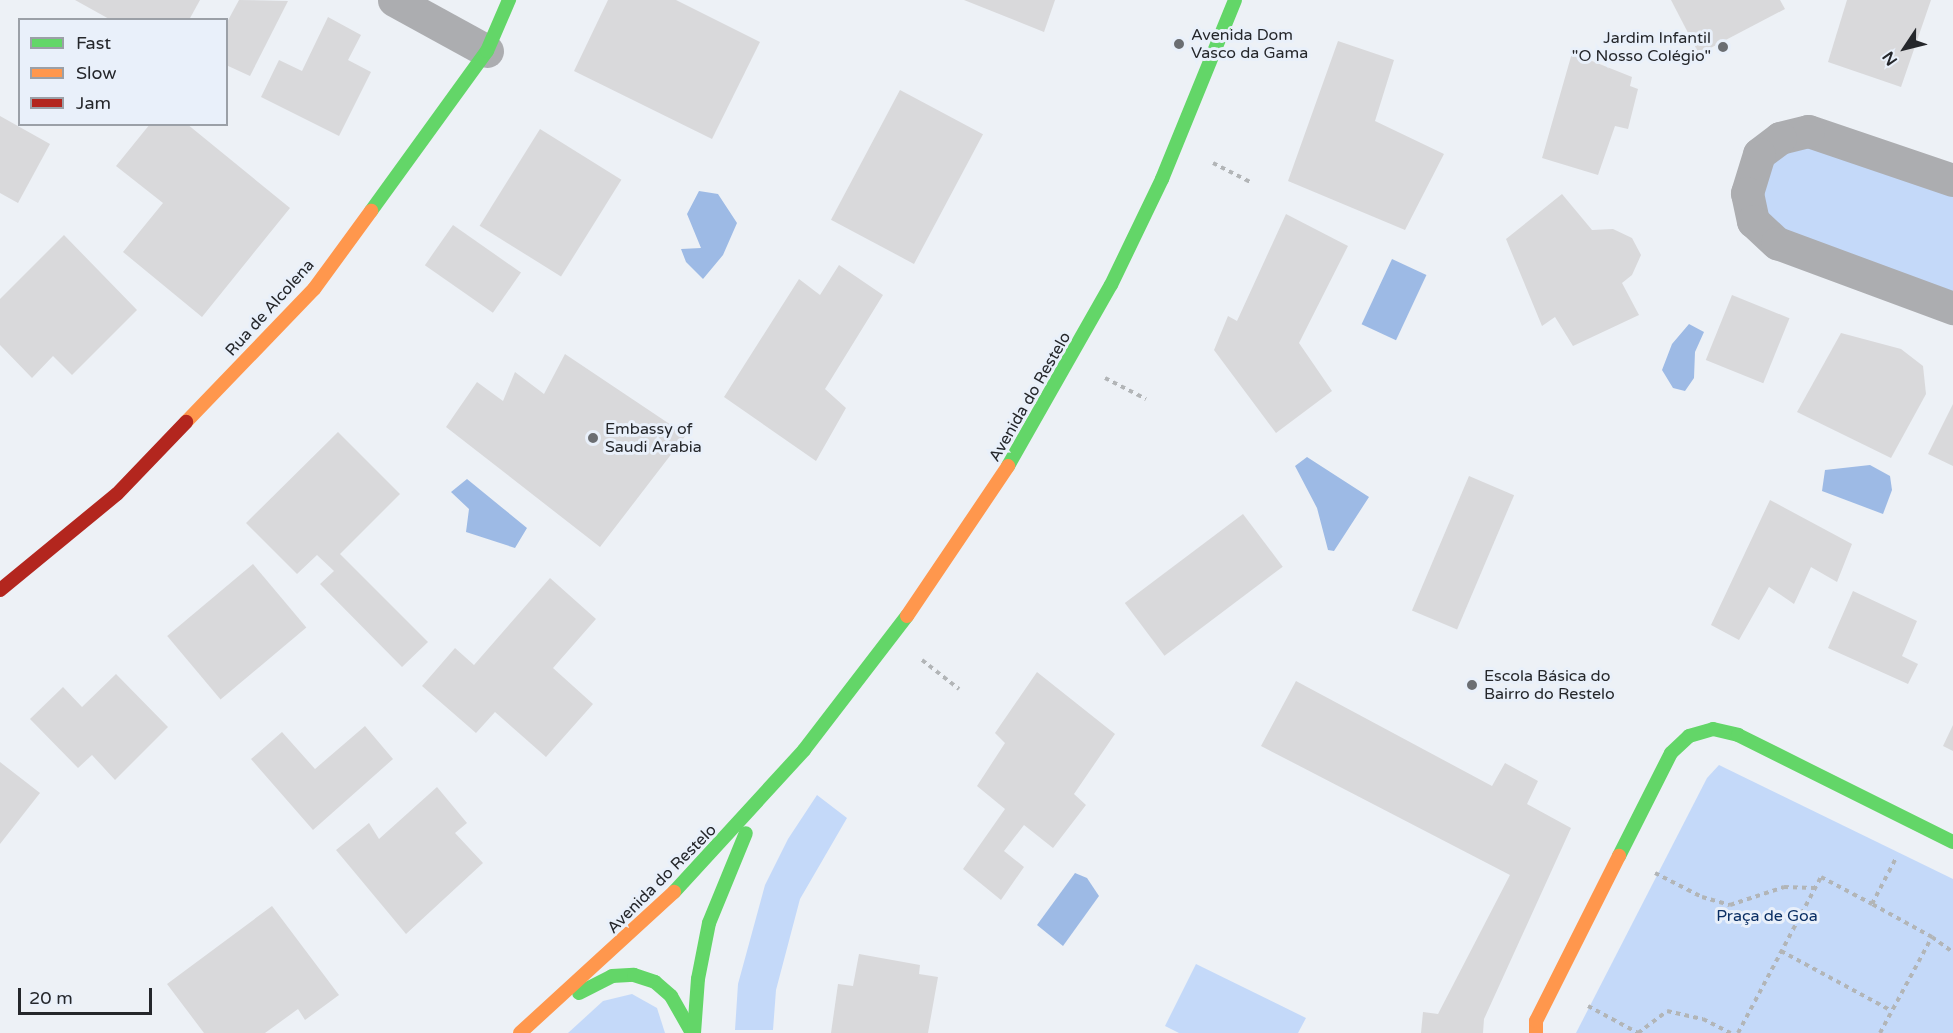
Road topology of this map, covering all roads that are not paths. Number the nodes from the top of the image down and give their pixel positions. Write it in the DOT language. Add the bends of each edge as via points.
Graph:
graph roads {
  1 [pos="394,0"];
  2 [pos="509,0"];
  3 [pos="1234,0"];
  4 [pos="487,51"];
  5 [pos="1953,180"];
  6 [pos="1953,308"];
  7 [pos="0,590"];
  8 [pos="787,771"];
  9 [pos="1953,842"];
  10 [pos="555,1004"];
  11 [pos="520,1033"];
  12 [pos="693,1033"];
  13 [pos="1536,1033"];
  1 -- 4 [label="street"];
  2 -- 4 [label="street, Rua de Alcolena"];
  3 -- 8 [label="street, Avenida do Restelo" via="1162,179 1056,388 931,585"];
  4 -- 7 [label="street, Rua de Alcolena" via="314,289 117,494"];
  5 -- 6 [label="street" via="1808,132 1780,138 1759,154 1747,193 1753,221 1777,243"];
  8 -- 10 [label="street, Avenida do Restelo" via="682,884"];
  8 -- 12 [label="street, Avenida do Restelo" via="753,818 728,869 709,923"];
  9 -- 13 [label="street" via="1738,735 1713,729 1689,736 1671,753 1536,1021"];
  10 -- 11 [label="street, Avenida do Restelo"];
  10 -- 12 [label="street, Avenida do Restelo" via="612,976 634,975 655,982 671,996"];
}
